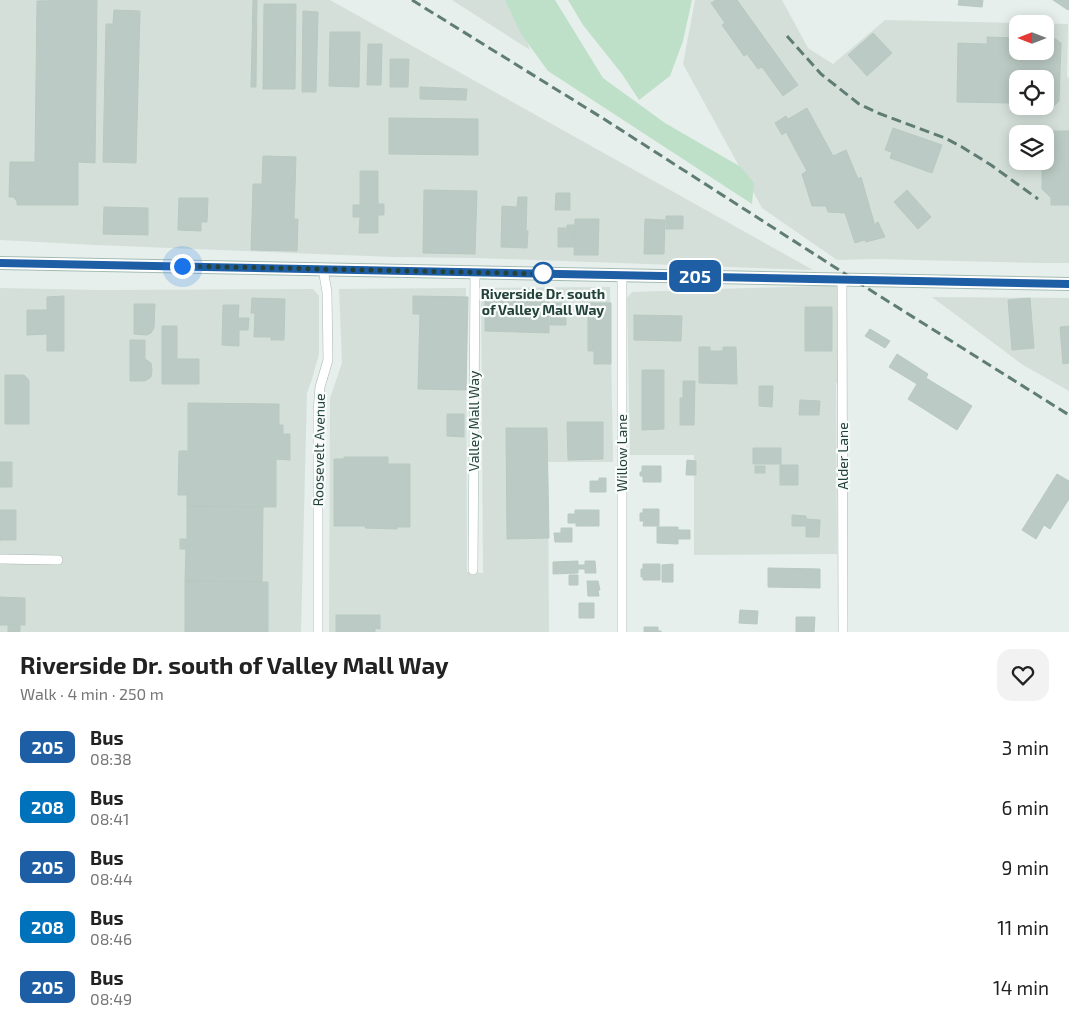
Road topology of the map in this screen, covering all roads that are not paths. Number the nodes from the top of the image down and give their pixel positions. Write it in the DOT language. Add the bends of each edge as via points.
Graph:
graph roads {
  1 [pos="0,263"];
  2 [pos="323,269"];
  3 [pos="475,272"];
  4 [pos="622,275"];
  5 [pos="842,279"];
  6 [pos="1069,284"];
  7 [pos="0,559"];
  8 [pos="58,560"];
  9 [pos="473,570"];
  10 [pos="318,632"];
  11 [pos="622,632"];
  12 [pos="843,632"];
  1 -- 2 [label="main road"];
  2 -- 3 [label="main road"];
  2 -- 10 [label="street, Roosevelt Avenue" via="327,292 328,360 320,387 318,411"];
  3 -- 4 [label="main road"];
  3 -- 9 [label="street, Valley Mall Way"];
  4 -- 5 [label="main road"];
  4 -- 11 [label="street, Willow Lane"];
  5 -- 6 [label="main road"];
  5 -- 12 [label="street, Alder Lane"];
  7 -- 8 [label="street"];
}
